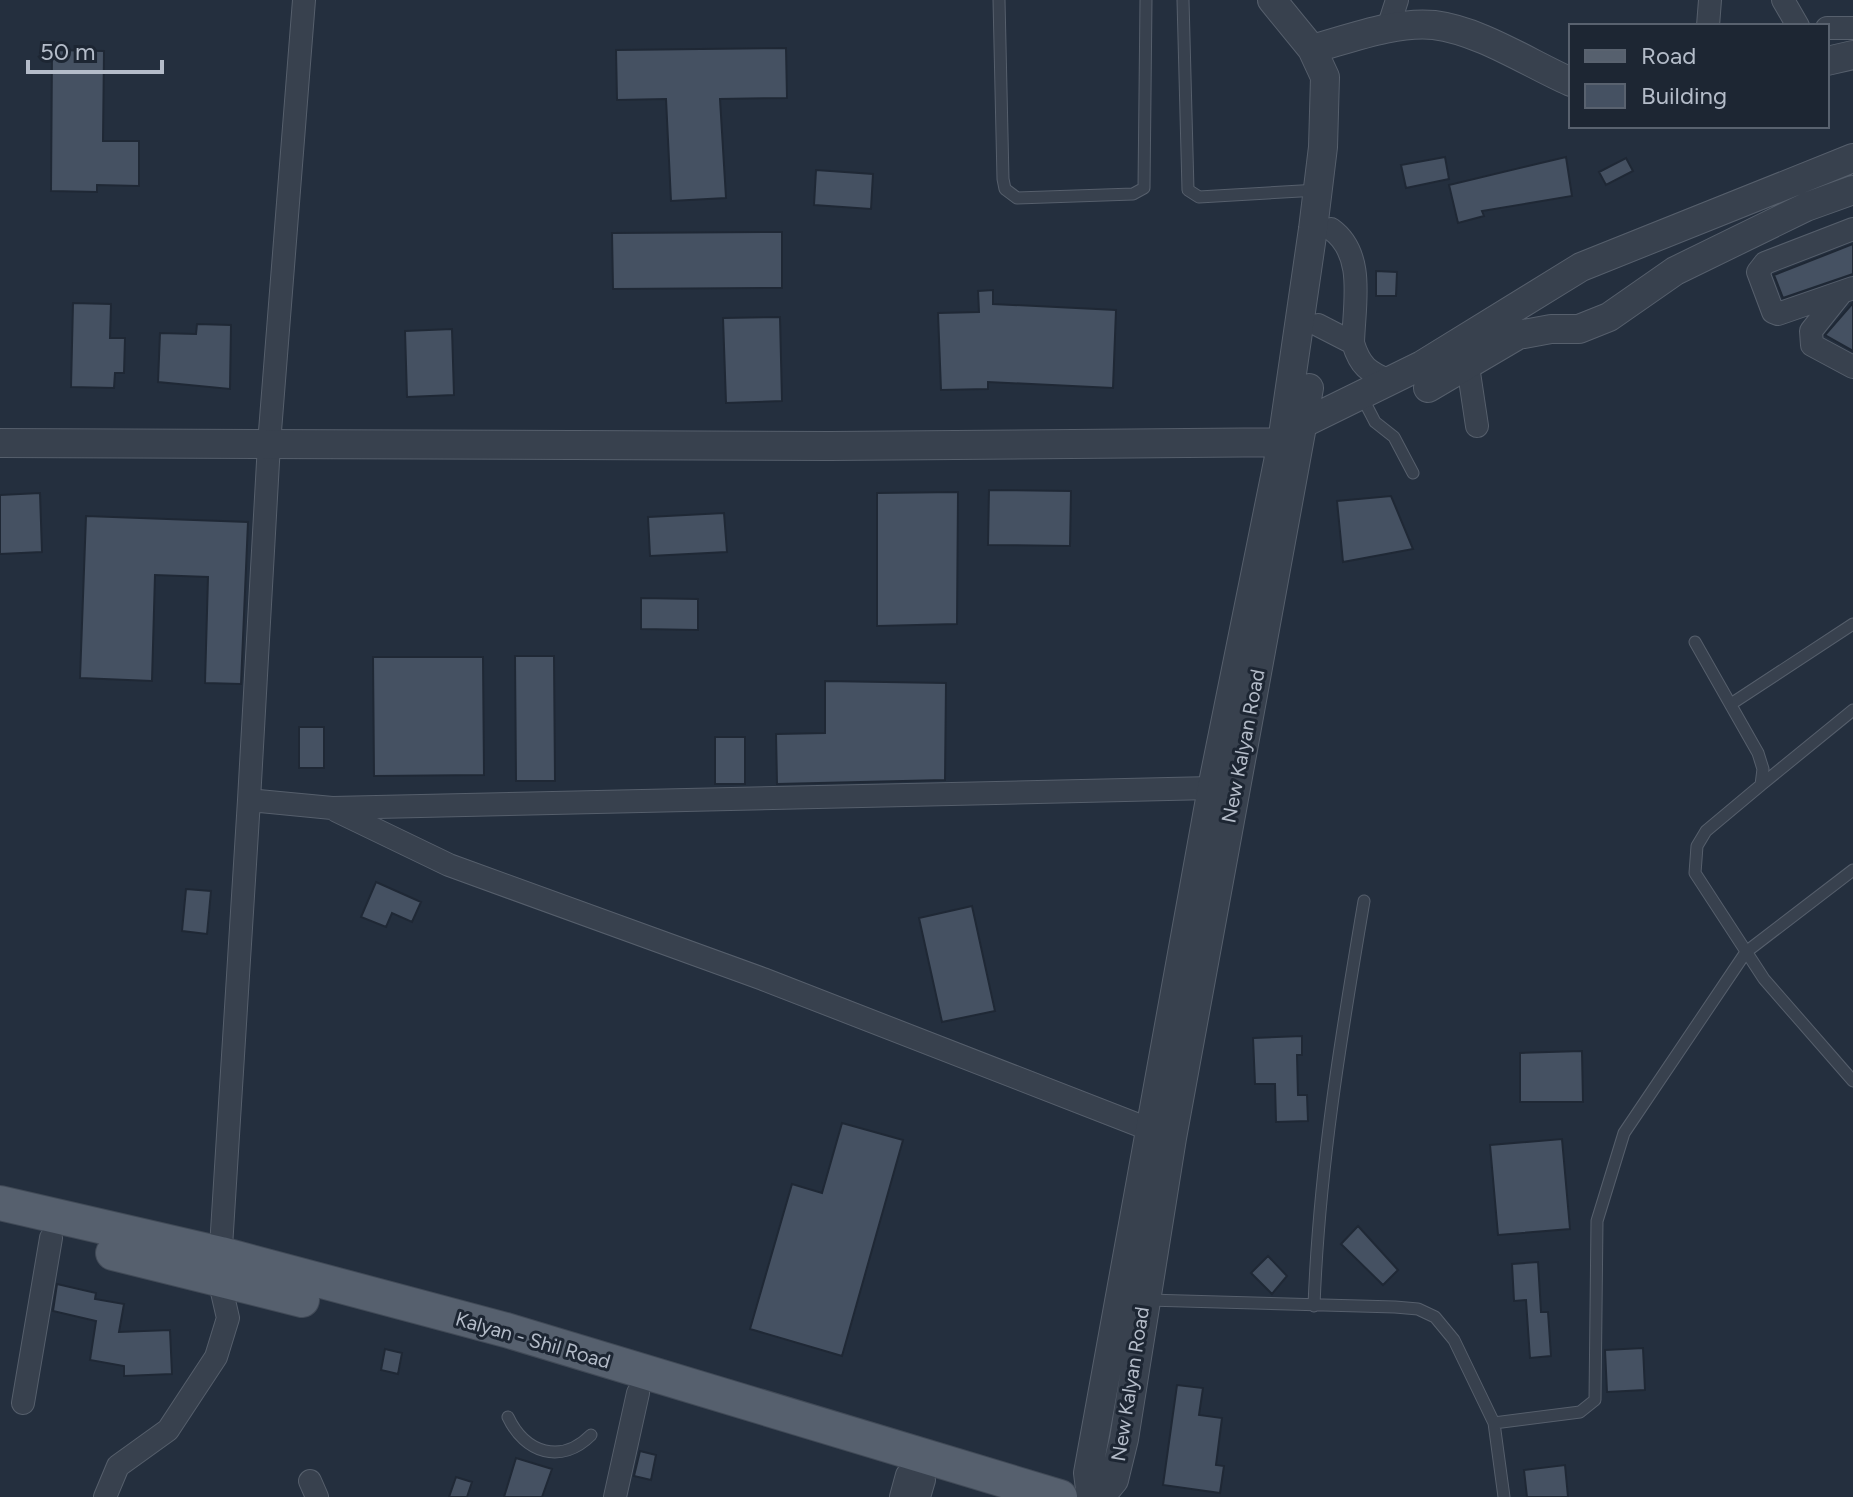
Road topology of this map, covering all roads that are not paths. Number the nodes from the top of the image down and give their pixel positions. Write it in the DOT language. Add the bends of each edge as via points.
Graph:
graph roads {
  1 [pos="304,0"];
  2 [pos="999,0"];
  3 [pos="1146,0"];
  4 [pos="1183,0"];
  5 [pos="1272,0"];
  6 [pos="1295,0"];
  7 [pos="1397,0"];
  8 [pos="1710,0"];
  9 [pos="1783,0"];
  10 [pos="1708,24"];
  11 [pos="1797,24"];
  12 [pos="1829,28"];
  13 [pos="1853,28"];
  14 [pos="1387,31"];
  15 [pos="1319,47"];
  16 [pos="1853,55"];
  17 [pos="1829,61"];
  18 [pos="1569,81"];
  19 [pos="1853,158"];
  20 [pos="1318,190"];
  21 [pos="1853,190"];
  22 [pos="1331,229"];
  23 [pos="1853,229"];
  24 [pos="1660,234"];
  25 [pos="1675,271"];
  26 [pos="1849,293"];
  27 [pos="1318,325"];
  28 [pos="1486,340"];
  29 [pos="1353,343"];
  30 [pos="1468,366"];
  31 [pos="1853,367"];
  32 [pos="1302,369"];
  33 [pos="1390,381"];
  34 [pos="1428,388"];
  35 [pos="1354,398"];
  36 [pos="1477,426"];
  37 [pos="1296,436"];
  38 [pos="0,443"];
  39 [pos="269,444"];
  40 [pos="1413,473"];
  41 [pos="1853,624"];
  42 [pos="1695,642"];
  43 [pos="1731,704"];
  44 [pos="1853,710"];
  45 [pos="1761,785"];
  46 [pos="1212,788"];
  47 [pos="249,800"];
  48 [pos="332,808"];
  49 [pos="1853,870"];
  50 [pos="1364,901"];
  51 [pos="1746,952"];
  52 [pos="1853,1081"];
  53 [pos="1162,1134"];
  54 [pos="0,1203"];
  55 [pos="0,1227"];
  56 [pos="51,1238"];
  57 [pos="220,1266"];
  58 [pos="1144,1300"];
  59 [pos="1314,1306"];
  60 [pos="638,1393"];
  61 [pos="23,1403"];
  62 [pos="508,1417"];
  63 [pos="1494,1423"];
  64 [pos="591,1435"];
  65 [pos="913,1487"];
  66 [pos="105,1497"];
  67 [pos="615,1497"];
  68 [pos="978,1497"];
  69 [pos="1060,1497"];
  70 [pos="1091,1497"];
  71 [pos="1100,1497"];
  72 [pos="1504,1497"];
  1 -- 39 [label="street"];
  2 -- 3 [label="lane" via="1003,179 1005,189 1017,198 1133,194 1144,188"];
  4 -- 20 [label="lane" via="1188,190 1199,197"];
  5 -- 15 [label="street"];
  6 -- 15 [label="street, New Kalyan Road"];
  7 -- 14 [label="street"];
  8 -- 10 [label="street"];
  9 -- 11 [label="street"];
  12 -- 13 [label="street"];
  14 -- 15 [label="street"];
  14 -- 18 [label="street" via="1434,25 1468,34"];
  15 -- 20 [label="street, New Kalyan Road" via="1326,103"];
  15 -- 22 [label="street, New Kalyan Road" via="1338,71 1343,98"];
  16 -- 17 [label="street"];
  19 -- 24 [label="street"];
  20 -- 32 [label="street, New Kalyan Road"];
  21 -- 25 [label="street"];
  22 -- 27 [label="street, New Kalyan Road"];
  22 -- 29 [label="street" via="1344,238 1356,269"];
  23 -- 26 [label="street" via="1759,268 1775,314"];
  24 -- 25 [label="street"];
  24 -- 28 [label="street" via="1581,267"];
  25 -- 28 [label="street" via="1609,317 1579,329"];
  26 -- 31 [label="street" via="1811,331 1810,339"];
  27 -- 29 [label="street"];
  27 -- 32 [label="street, New Kalyan Road"];
  28 -- 30 [label="street"];
  28 -- 33 [label="street"];
  29 -- 33 [label="street" via="1368,372"];
  30 -- 34 [label="street"];
  30 -- 36 [label="street"];
  32 -- 37 [label="street, New Kalyan Road"];
  33 -- 35 [label="street"];
  35 -- 37 [label="street"];
  35 -- 40 [label="lane" via="1394,437"];
  37 -- 39 [label="street"];
  37 -- 46 [label="street, New Kalyan Road"];
  37 -- 53 [label="street, New Kalyan Road"];
  38 -- 39 [label="street"];
  39 -- 47 [label="street"];
  41 -- 43 [label="lane"];
  42 -- 43 [label="lane"];
  43 -- 45 [label="lane" via="1758,753"];
  44 -- 45 [label="lane"];
  45 -- 51 [label="lane" via="1706,831 1697,846 1695,873"];
  46 -- 48 [label="street"];
  46 -- 53 [label="street, New Kalyan Road"];
  47 -- 48 [label="street"];
  47 -- 57 [label="street"];
  48 -- 53 [label="street" via="449,865"];
  49 -- 51 [label="lane"];
  50 -- 59 [label="lane" via="1330,1098"];
  51 -- 52 [label="lane"];
  51 -- 63 [label="lane" via="1624,1133 1597,1221 1595,1400 1580,1412"];
  53 -- 58 [label="street, New Kalyan Road"];
  53 -- 70 [label="street, New Kalyan Road" via="1088,1473"];
  54 -- 57 [label="main road, Kalyan - Shil Road"];
  55 -- 56 [label="main road, Kalyan - Shil Road"];
  56 -- 57 [label="main road, Kalyan - Shil Road"];
  56 -- 61 [label="street"];
  57 -- 60 [label="main road, Kalyan - Shil Road"];
  57 -- 66 [label="street" via="228,1318 216,1357 168,1430 118,1466"];
  57 -- 69 [label="main road, Kalyan - Shil Road" via="506,1330"];
  58 -- 59 [label="lane"];
  58 -- 71 [label="street, New Kalyan Road" via="1124,1439 1114,1480"];
  59 -- 63 [label="lane" via="1418,1309 1435,1317 1454,1340"];
  60 -- 65 [label="main road, Kalyan - Shil Road"];
  60 -- 67 [label="street"];
  62 -- 64 [label="lane" via="525,1443 537,1450 568,1449"];
  63 -- 72 [label="lane"];
  65 -- 68 [label="main road, Kalyan - Shil Road"];
}
